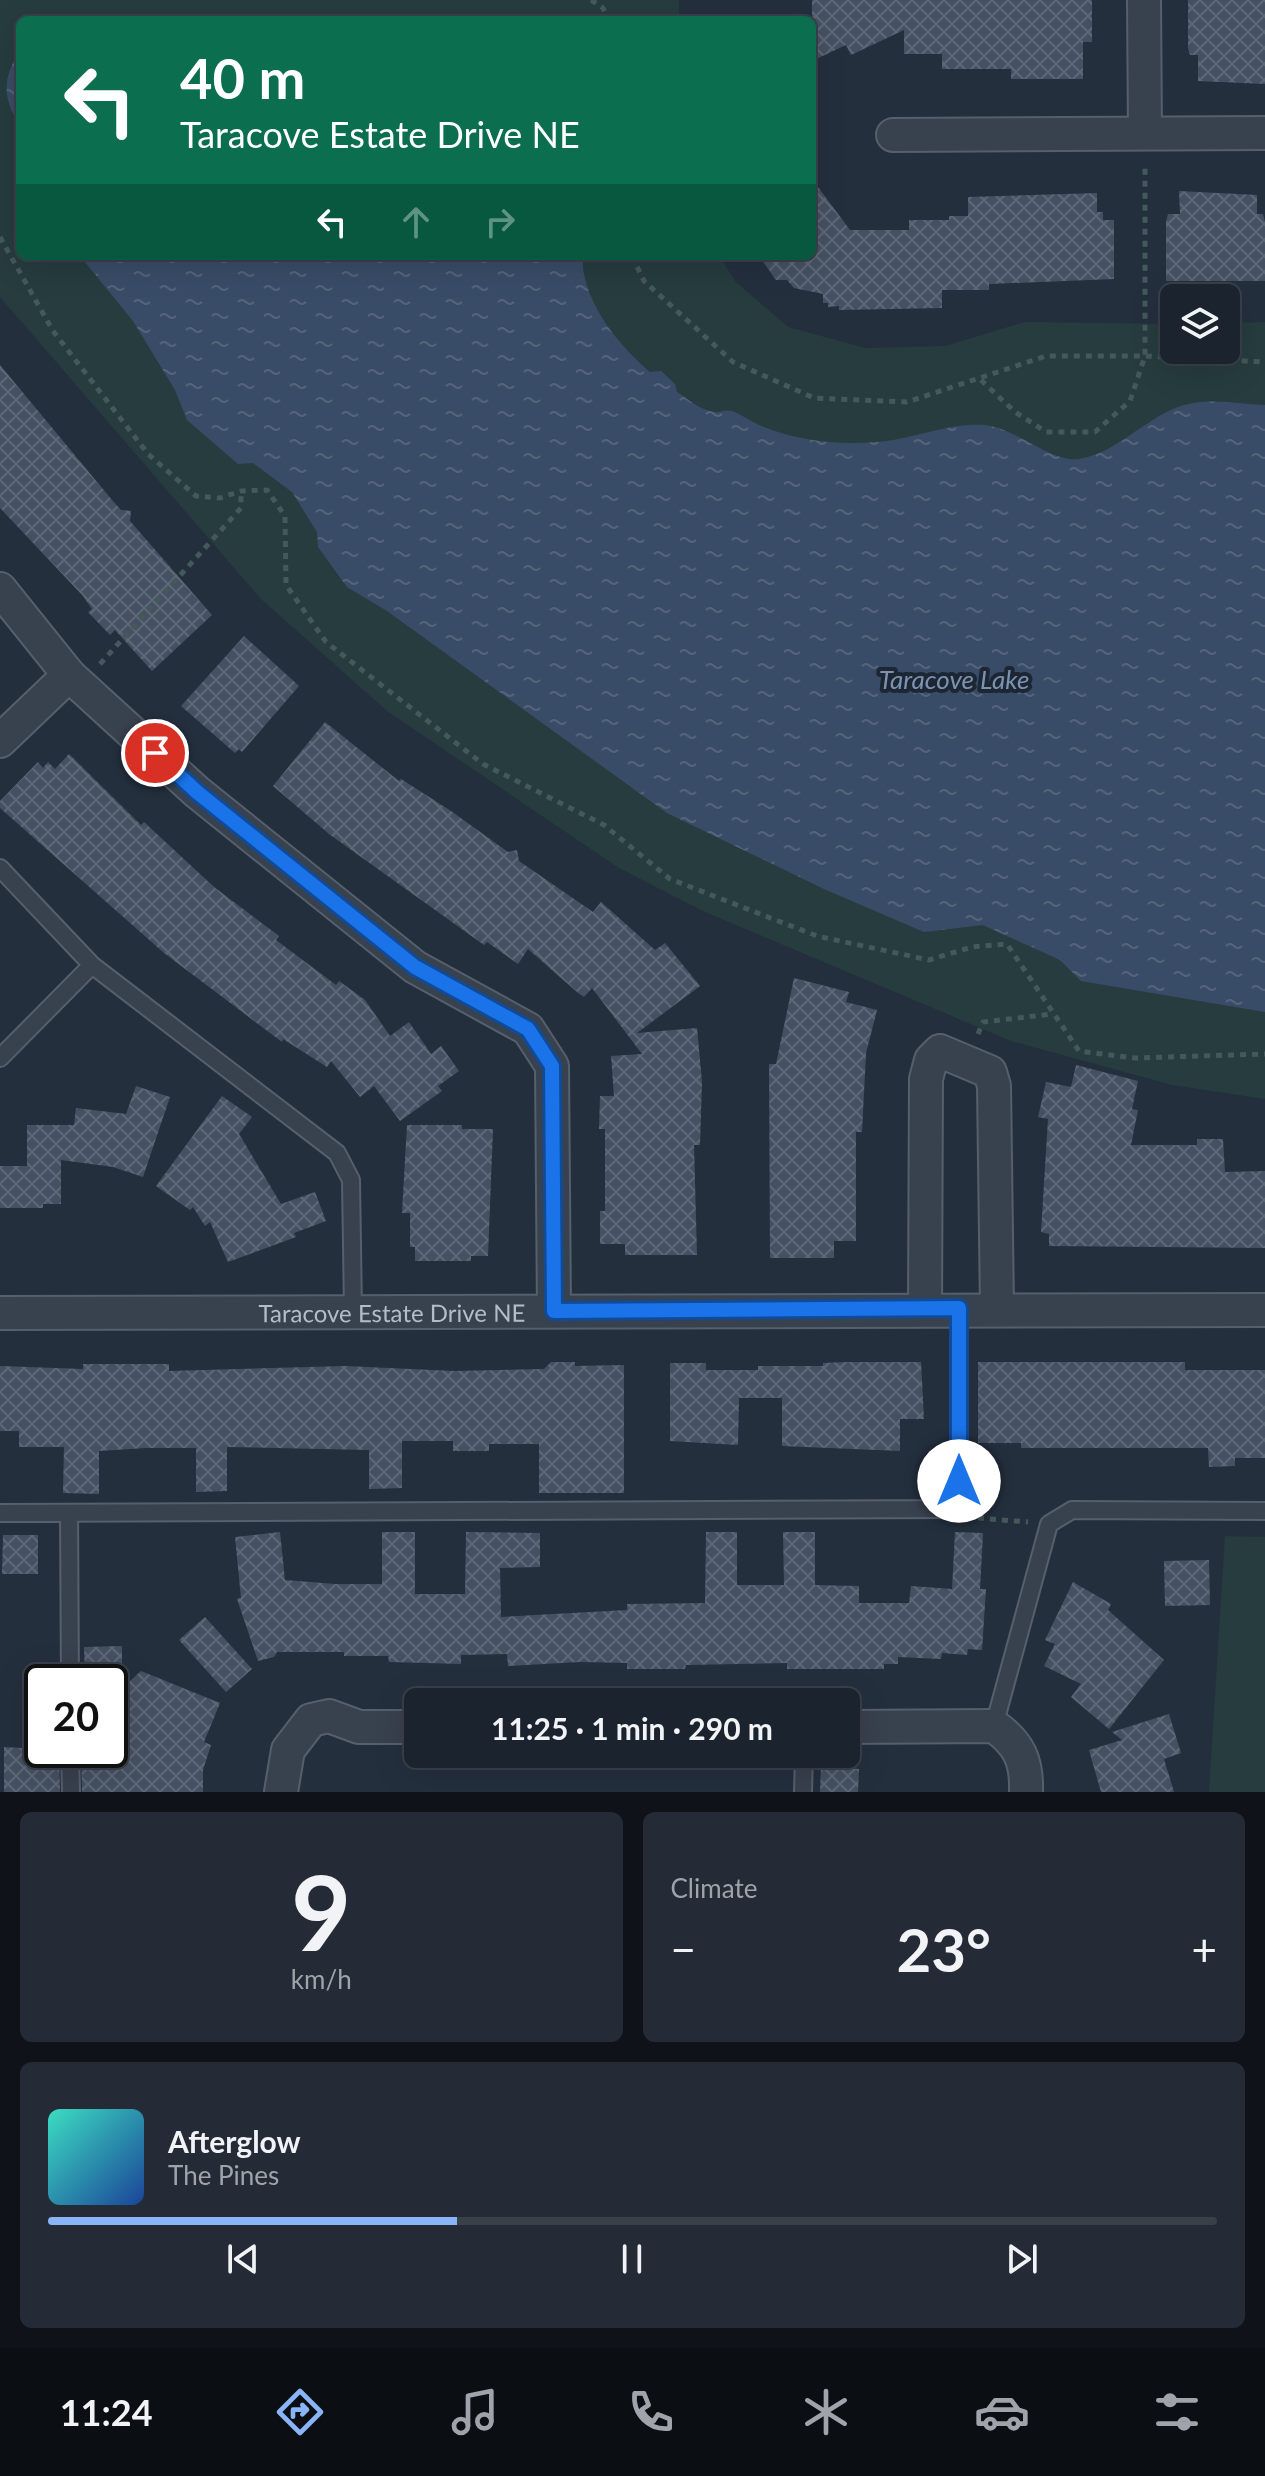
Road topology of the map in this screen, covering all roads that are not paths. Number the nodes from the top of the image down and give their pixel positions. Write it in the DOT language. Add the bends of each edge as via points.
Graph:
graph roads {
  1 [pos="1144,0"];
  2 [pos="1145,133"];
  3 [pos="1265,133"];
  4 [pos="893,135"];
  5 [pos="0,589"];
  6 [pos="69,675"];
  7 [pos="0,741"];
  8 [pos="0,868"];
  9 [pos="92,965"];
  10 [pos="0,1058"];
  11 [pos="959,1308"];
  12 [pos="925,1309"];
  13 [pos="997,1309"];
  14 [pos="1265,1310"];
  15 [pos="554,1311"];
  16 [pos="353,1312"];
  17 [pos="0,1313"];
  18 [pos="1265,1511"];
  19 [pos="0,1513"];
  20 [pos="69,1513"];
  21 [pos="70,1664"];
  22 [pos="994,1726"];
  23 [pos="404,1727"];
  24 [pos="860,1727"];
  25 [pos="70,1768"];
  26 [pos="804,1768"];
  27 [pos="71,1792"];
  28 [pos="281,1792"];
  29 [pos="803,1792"];
  30 [pos="1026,1792"];
  1 -- 2 [label="street"];
  2 -- 3 [label="street"];
  2 -- 4 [label="street"];
  5 -- 6 [label="street"];
  6 -- 7 [label="street"];
  6 -- 15 [label="street" via="197,792 415,967 528,1029 552,1066"];
  8 -- 9 [label="lane"];
  9 -- 10 [label="lane"];
  9 -- 16 [label="lane" via="337,1153 351,1180"];
  11 -- 12 [label="street, Taracove Estate Drive NE"];
  11 -- 13 [label="street, Taracove Estate Drive NE"];
  11 -- 20 [label="lane" via="959,1509"];
  12 -- 13 [label="street" via="926,1079 931,1060 940,1051 990,1072 994,1086"];
  12 -- 15 [label="street, Taracove Estate Drive NE"];
  13 -- 14 [label="street, Taracove Estate Drive NE"];
  15 -- 16 [label="street, Taracove Estate Drive NE"];
  16 -- 17 [label="street, Taracove Estate Drive NE"];
  18 -- 22 [label="lane" via="1072,1510 1049,1524"];
  19 -- 20 [label="lane"];
  20 -- 21 [label="lane"];
  22 -- 24 [label="street"];
  22 -- 30 [label="street" via="1019,1750 1027,1769"];
  23 -- 28 [label="street" via="359,1727 329,1716 311,1720 288,1750"];
  25 -- 27 [label="lane"];
  26 -- 29 [label="lane"];
}
